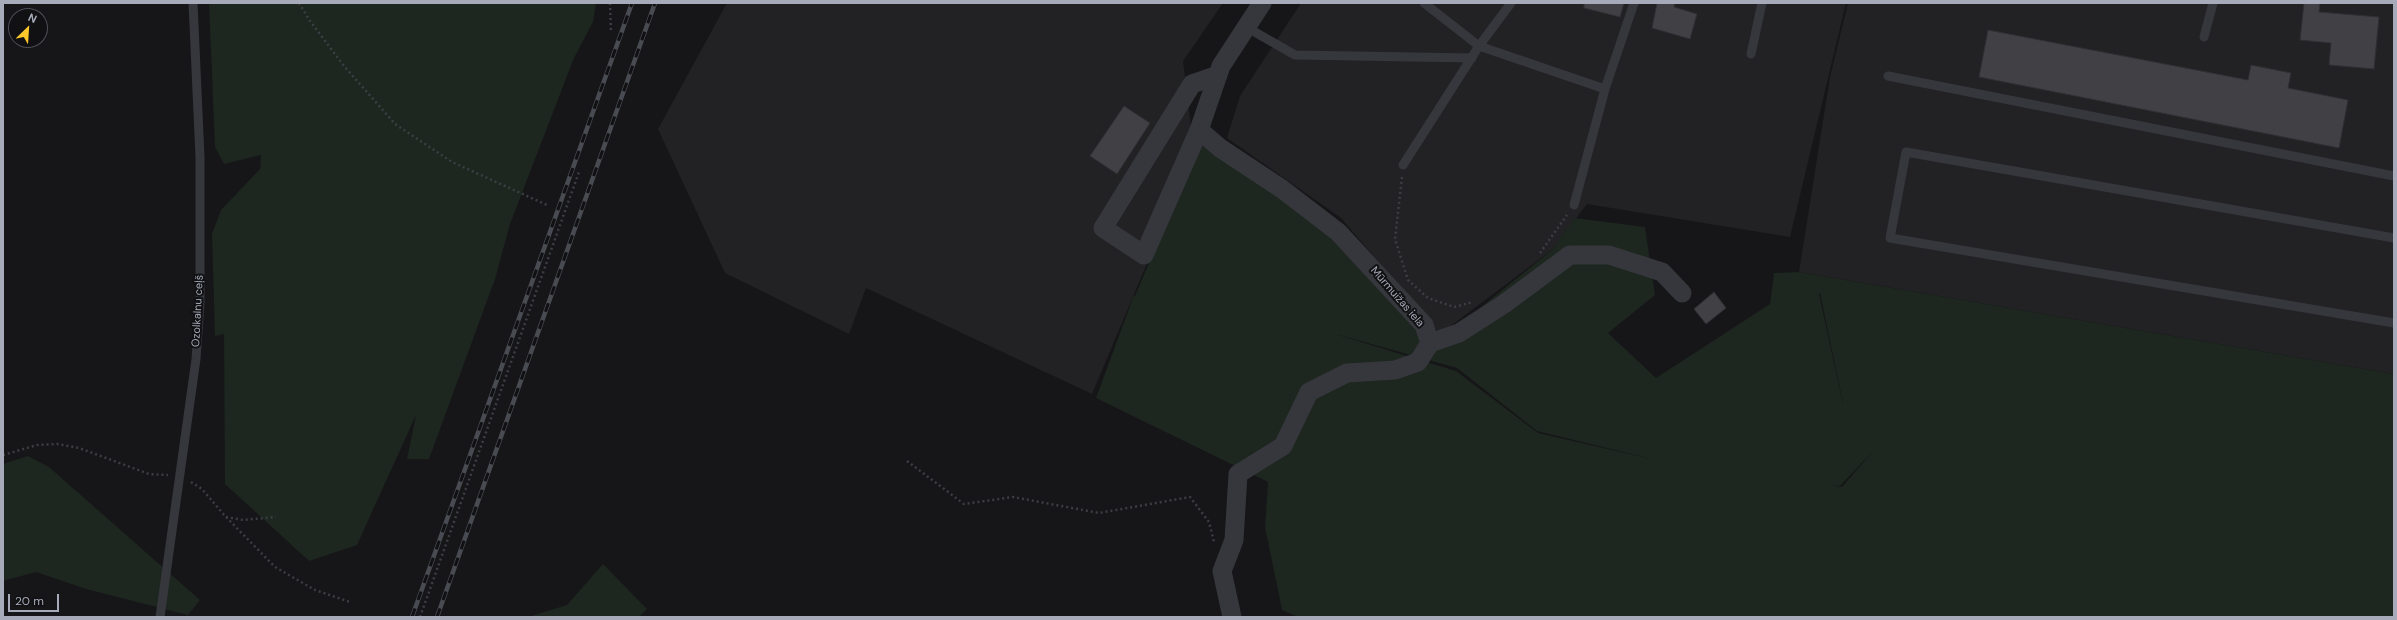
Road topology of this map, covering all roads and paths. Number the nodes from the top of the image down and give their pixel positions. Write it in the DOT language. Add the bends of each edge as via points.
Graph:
graph roads {
  1 [pos="193,3"];
  2 [pos="300,3"];
  3 [pos="610,3"];
  4 [pos="1262,3"];
  5 [pos="1424,3"];
  6 [pos="1511,3"];
  7 [pos="1634,3"];
  8 [pos="1762,3"];
  9 [pos="2213,3"];
  10 [pos="1246,27"];
  11 [pos="611,32"];
  12 [pos="2204,37"];
  13 [pos="1479,46"];
  14 [pos="1751,54"];
  15 [pos="1472,58"];
  16 [pos="1218,75"];
  17 [pos="1888,76"];
  18 [pos="1605,89"];
  19 [pos="1198,130"];
  20 [pos="1403,165"];
  21 [pos="579,172"];
  22 [pos="2394,176"];
  23 [pos="547,205"];
  24 [pos="1574,205"];
  25 [pos="2393,235"];
  26 [pos="1537,256"];
  27 [pos="1682,293"];
  28 [pos="1478,300"];
  29 [pos="2394,323"];
  30 [pos="1430,343"];
  31 [pos="3,455"];
  32 [pos="907,461"];
  33 [pos="180,476"];
  34 [pos="225,516"];
  35 [pos="276,517"];
  36 [pos="1215,543"];
  37 [pos="350,602"];
  38 [pos="160,617"];
  39 [pos="420,617"];
  40 [pos="1232,617"];
  1 -- 33 [label="lane, Ozolkalnu ceļš" via="200,156 200,303 196,360"];
  2 -- 23 [label="path" via="310,21 344,66 395,124 452,162"];
  3 -- 11 [label="path"];
  4 -- 10 [label="street"];
  5 -- 13 [label="lane"];
  6 -- 13 [label="lane"];
  7 -- 18 [label="lane"];
  8 -- 14 [label="lane"];
  9 -- 12 [label="lane"];
  10 -- 15 [label="lane" via="1295,55"];
  10 -- 16 [label="street"];
  13 -- 15 [label="lane"];
  13 -- 18 [label="lane"];
  15 -- 20 [label="lane"];
  16 -- 19 [label="street"];
  16 -- 19 [label="street" via="1192,84 1103,228 1144,254"];
  17 -- 22 [label="lane"];
  18 -- 24 [label="lane"];
  19 -- 30 [label="street, Mūrmuižas iela" via="1338,232 1424,325"];
  20 -- 28 [label="path" via="1394,239 1408,280 1428,298 1454,307"];
  21 -- 39 [label="path"];
  24 -- 26 [label="path"];
  25 -- 29 [label="lane" via="1906,152 1890,238"];
  27 -- 30 [label="street" via="1662,272 1609,255 1570,255 1504,304 1459,333"];
  30 -- 40 [label="street" via="1418,362 1395,370 1347,373 1309,392 1283,446 1238,474 1234,540 1222,571"];
  31 -- 33 [label="path" via="37,445 57,444 78,448 149,474"];
  32 -- 36 [label="path" via="964,504 1013,497 1099,513 1190,497 1209,522"];
  33 -- 34 [label="path" via="202,489"];
  33 -- 38 [label="lane, Ozolkalnu ceļš"];
  34 -- 35 [label="path" via="242,520"];
  34 -- 37 [label="path" via="275,567 315,590"];
}
